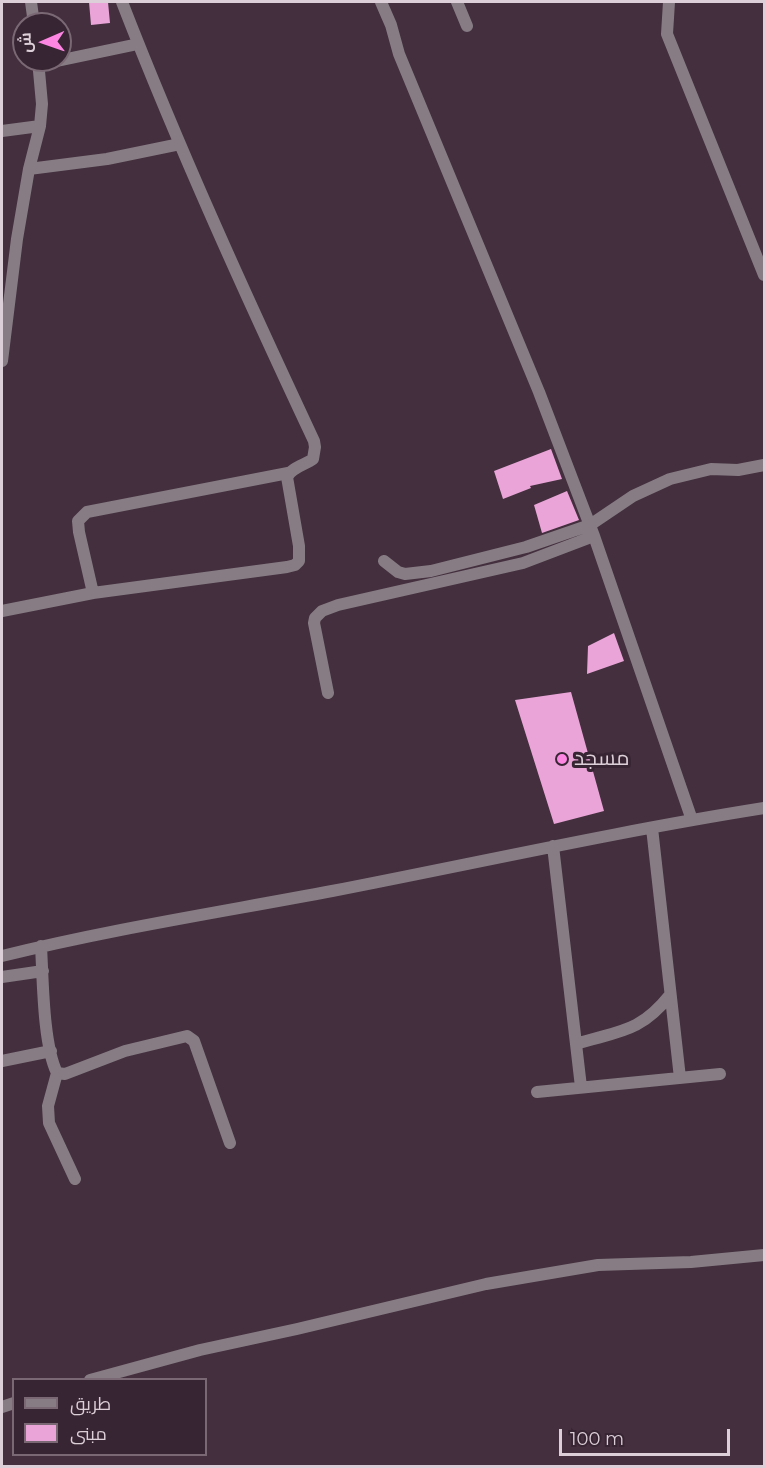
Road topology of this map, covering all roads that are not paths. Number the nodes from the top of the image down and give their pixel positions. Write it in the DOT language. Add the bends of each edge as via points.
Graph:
graph roads {
  1 [pos="122,2"];
  2 [pos="381,2"];
  3 [pos="457,2"];
  4 [pos="669,2"];
  5 [pos="467,26"];
  6 [pos="138,44"];
  7 [pos="72,57"];
  8 [pos="39,72"];
  9 [pos="40,126"];
  10 [pos="2,131"];
  11 [pos="180,144"];
  12 [pos="29,169"];
  13 [pos="765,275"];
  14 [pos="2,361"];
  15 [pos="765,465"];
  16 [pos="288,473"];
  17 [pos="592,531"];
  18 [pos="384,561"];
  19 [pos="93,593"];
  20 [pos="2,611"];
  21 [pos="328,693"];
  22 [pos="765,808"];
  23 [pos="692,820"];
  24 [pos="652,828"];
  25 [pos="553,846"];
  26 [pos="41,946"];
  27 [pos="2,955"];
  28 [pos="43,971"];
  29 [pos="2,977"];
  30 [pos="670,995"];
  31 [pos="576,1044"];
  32 [pos="51,1051"];
  33 [pos="2,1061"];
  34 [pos="57,1073"];
  35 [pos="720,1074"];
  36 [pos="680,1078"];
  37 [pos="581,1087"];
  38 [pos="537,1092"];
  39 [pos="230,1143"];
  40 [pos="75,1179"];
  41 [pos="765,1254"];
  42 [pos="97,1378"];
  1 -- 6 [label="street"];
  2 -- 17 [label="street"];
  3 -- 5 [label="street"];
  4 -- 13 [label="street" via="667,34"];
  6 -- 7 [label="street"];
  6 -- 11 [label="street"];
  8 -- 9 [label="street"];
  9 -- 10 [label="street"];
  9 -- 12 [label="street"];
  11 -- 12 [label="street"];
  11 -- 16 [label="street" via="314,441 313,459"];
  12 -- 14 [label="street"];
  15 -- 17 [label="street" via="711,469 670,479 633,496"];
  16 -- 19 [label="street" via="87,512 78,521"];
  16 -- 19 [label="street" via="300,554 296,565"];
  17 -- 18 [label="street" via="413,574 398,573"];
  17 -- 21 [label="street" via="523,563 354,600 322,611 314,623"];
  17 -- 23 [label="street"];
  19 -- 20 [label="street"];
  22 -- 23 [label="street"];
  23 -- 24 [label="street"];
  24 -- 25 [label="street"];
  24 -- 30 [label="street"];
  25 -- 26 [label="street"];
  25 -- 31 [label="street"];
  26 -- 27 [label="street"];
  26 -- 28 [label="street"];
  28 -- 29 [label="street"];
  28 -- 32 [label="street"];
  30 -- 31 [label="street" via="636,1026"];
  30 -- 36 [label="street"];
  31 -- 37 [label="street"];
  32 -- 33 [label="street"];
  32 -- 34 [label="street"];
  34 -- 39 [label="street" via="65,1074 125,1051 190,1037"];
  34 -- 40 [label="street" via="48,1106 49,1123"];
  35 -- 36 [label="street"];
  36 -- 37 [label="street"];
  37 -- 38 [label="street"];
  41 -- 42 [label="street" via="598,1266 486,1284 200,1350"];
}
